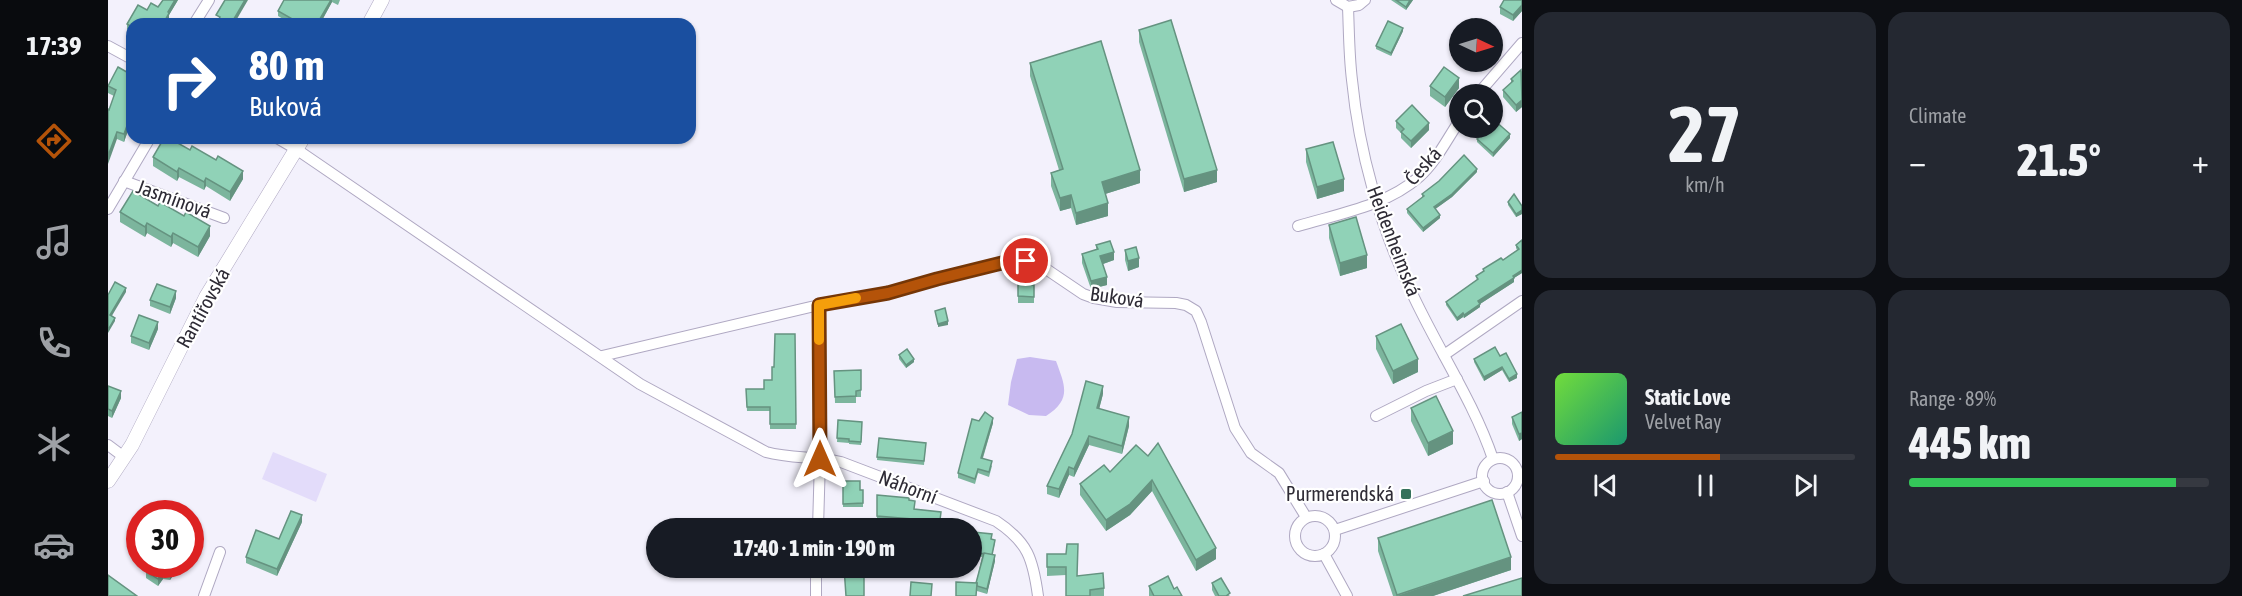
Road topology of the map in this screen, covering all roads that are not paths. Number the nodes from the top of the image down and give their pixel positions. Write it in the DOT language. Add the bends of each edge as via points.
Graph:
graph roads {
  1 [pos="208,0"];
  2 [pos="382,0"];
  3 [pos="1336,0"];
  4 [pos="1365,0"];
  5 [pos="1348,7"];
  6 [pos="198,18"];
  7 [pos="372,18"];
  8 [pos="1522,43"];
  9 [pos="108,46"];
  10 [pos="126,56"];
  11 [pos="1487,84"];
  12 [pos="1449,137"];
  13 [pos="146,144"];
  14 [pos="299,144"];
  15 [pos="301,144"];
  16 [pos="124,181"];
  17 [pos="1377,201"];
  18 [pos="108,209"];
  19 [pos="224,218"];
  20 [pos="1298,226"];
  21 [pos="1522,302"];
  22 [pos="819,305"];
  23 [pos="1444,355"];
  24 [pos="602,356"];
  25 [pos="1457,379"];
  26 [pos="1376,416"];
  27 [pos="108,445"];
  28 [pos="124,457"];
  29 [pos="820,459"];
  30 [pos="1493,459"];
  31 [pos="1520,471"];
  32 [pos="108,481"];
  33 [pos="1484,481"];
  34 [pos="1507,492"];
  35 [pos="1305,517"];
  36 [pos="818,518"];
  37 [pos="1335,530"];
  38 [pos="1522,536"];
  39 [pos="220,552"];
  40 [pos="1324,554"];
  41 [pos="816,578"];
  42 [pos="204,596"];
  43 [pos="816,596"];
  44 [pos="1038,596"];
  45 [pos="1347,596"];
  1 -- 6 [label="street"];
  2 -- 7 [label="street"];
  3 -- 5 [label="street"];
  4 -- 5 [label="street"];
  5 -- 17 [label="street, Heidenheimská" via="1353,94"];
  8 -- 11 [label="street"];
  9 -- 10 [label="street"];
  12 -- 17 [label="street, Česká" via="1420,177"];
  13 -- 16 [label="street, Jasmínová"];
  14 -- 28 [label="street, Rantířovská" via="206,297"];
  15 -- 24 [label="street, Náhorní"];
  16 -- 18 [label="street, Jasmínová"];
  16 -- 19 [label="street, Jasmínová"];
  17 -- 20 [label="street, Česká"];
  17 -- 23 [label="street, Heidenheimská" via="1405,278"];
  21 -- 23 [label="street"];
  22 -- 24 [label="street, Buková"];
  22 -- 29 [label="street"];
  22 -- 35 [label="street, Buková" via="888,293 1014,260 1046,268 1094,298 1186,305 1196,311 1201,322 1239,436 1251,453 1279,472"];
  23 -- 25 [label="street, Heidenheimská"];
  24 -- 29 [label="street, Náhorní" via="640,384 765,452"];
  25 -- 26 [label="street"];
  25 -- 30 [label="street, Heidenheimská"];
  27 -- 28 [label="street"];
  28 -- 32 [label="street, Rantířovská"];
  29 -- 36 [label="street"];
  29 -- 44 [label="street, Náhorní" via="841,462 996,521 1013,532 1032,559"];
  30 -- 31 [label="street" via="1508,460"];
  30 -- 33 [label="street" via="1484,470"];
  31 -- 34 [label="street" via="1516,484"];
  33 -- 34 [label="street" via="1495,492"];
  33 -- 37 [label="street"];
  34 -- 38 [label="street"];
  35 -- 37 [label="street" via="1323,517"];
  35 -- 40 [label="street" via="1294,534 1298,547 1312,556"];
  37 -- 40 [label="street" via="1335,541"];
  39 -- 42 [label="street"];
  40 -- 45 [label="street"];
  41 -- 43 [label="street"];
}
